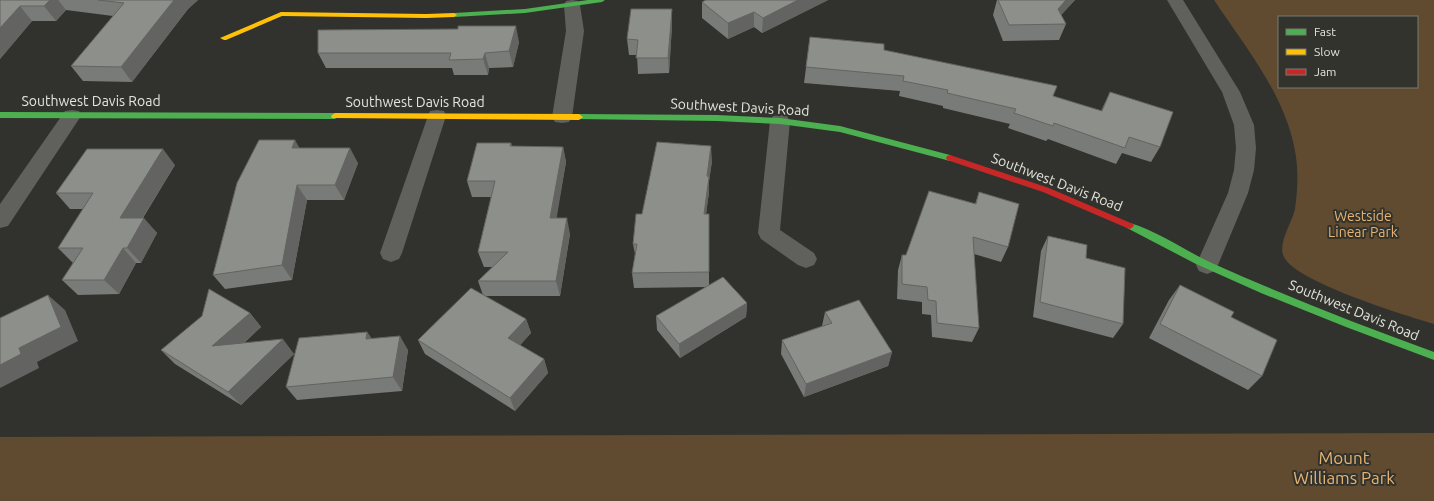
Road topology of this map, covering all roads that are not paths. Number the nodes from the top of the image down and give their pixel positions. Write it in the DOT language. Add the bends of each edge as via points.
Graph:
graph roads {
  1 [pos="602,0"];
  2 [pos="1175,0"];
  3 [pos="572,5"];
  4 [pos="224,38"];
  5 [pos="0,115"];
  6 [pos="72,116"];
  7 [pos="437,116"];
  8 [pos="562,117"];
  9 [pos="780,121"];
  10 [pos="0,220"];
  11 [pos="390,254"];
  12 [pos="806,259"];
  13 [pos="1207,265"];
  14 [pos="1434,356"];
  1 -- 3 [label="street"];
  2 -- 13 [label="street" via="1228,86 1244,124 1246,148 1241,182"];
  3 -- 4 [label="street" via="525,11 426,16 281,14"];
  3 -- 8 [label="street" via="575,31"];
  5 -- 6 [label="street, Southwest Davis Road"];
  6 -- 7 [label="street, Southwest Davis Road"];
  6 -- 10 [label="street"];
  7 -- 8 [label="street, Southwest Davis Road"];
  7 -- 11 [label="street"];
  8 -- 9 [label="street, Southwest Davis Road"];
  9 -- 12 [label="street" via="769,233"];
  9 -- 13 [label="street, Southwest Davis Road" via="840,129 962,161 1046,190 1146,233"];
  13 -- 14 [label="street, Southwest Davis Road" via="1359,329"];
}
